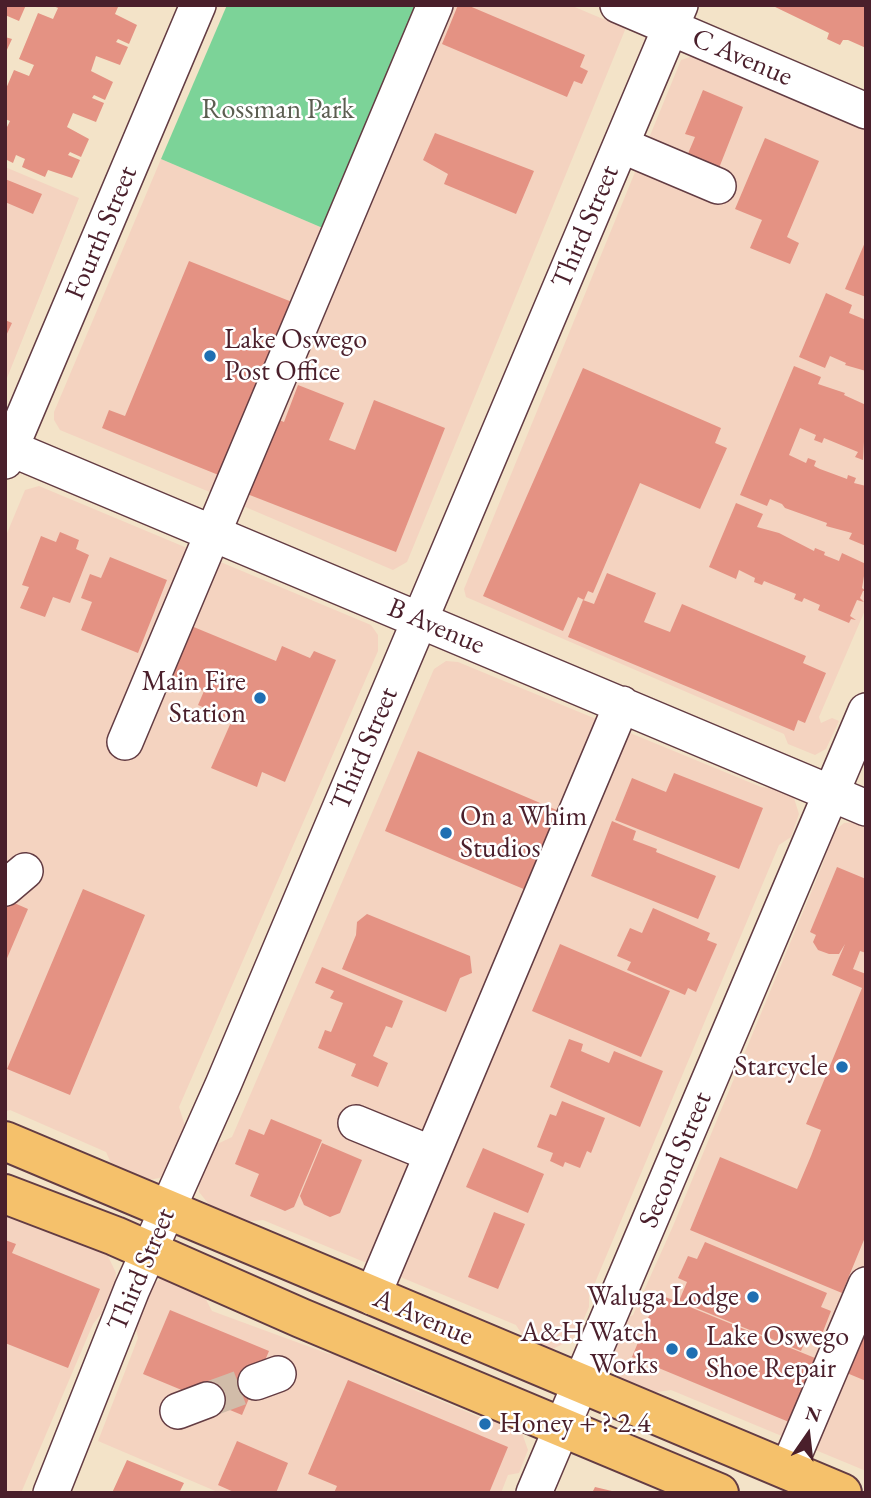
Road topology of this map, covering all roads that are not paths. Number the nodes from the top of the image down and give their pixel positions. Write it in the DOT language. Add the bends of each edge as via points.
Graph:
graph roads {
  1 [pos="198,5"];
  2 [pos="435,5"];
  3 [pos="618,5"];
  4 [pos="675,16"];
  5 [pos="866,111"];
  6 [pos="621,145"];
  7 [pos="718,186"];
  8 [pos="7,452"];
  9 [pos="212,533"];
  10 [pos="420,620"];
  11 [pos="622,704"];
  12 [pos="866,711"];
  13 [pos="125,742"];
  14 [pos="831,793"];
  15 [pos="866,808"];
  16 [pos="356,1123"];
  17 [pos="5,1141"];
  18 [pos="432,1154"];
  19 [pos="5,1194"];
  20 [pos="167,1210"];
  21 [pos="149,1251"];
  22 [pos="866,1285"];
  23 [pos="372,1297"];
  24 [pos="579,1384"];
  25 [pos="562,1426"];
  26 [pos="787,1471"];
  27 [pos="51,1493"];
  28 [pos="534,1493"];
  29 [pos="719,1493"];
  30 [pos="842,1493"];
  1 -- 8 [label="street, Fourth Street"];
  2 -- 9 [label="street"];
  3 -- 4 [label="street, C Avenue"];
  4 -- 5 [label="street, C Avenue"];
  4 -- 6 [label="street, Third Street"];
  6 -- 7 [label="street"];
  6 -- 10 [label="street, Third Street"];
  8 -- 9 [label="street, B Avenue"];
  9 -- 10 [label="street, B Avenue"];
  9 -- 13 [label="street"];
  10 -- 11 [label="street, B Avenue"];
  10 -- 20 [label="street, Third Street"];
  11 -- 14 [label="street, B Avenue"];
  11 -- 18 [label="street"];
  12 -- 14 [label="street, Second Street"];
  14 -- 15 [label="street, B Avenue"];
  14 -- 24 [label="street, Second Street"];
  16 -- 18 [label="street"];
  17 -- 20 [label="main road, A Avenue"];
  18 -- 23 [label="street"];
  19 -- 21 [label="main road, A Avenue"];
  20 -- 21 [label="street, Third Street"];
  20 -- 23 [label="main road, A Avenue"];
  21 -- 25 [label="main road, A Avenue"];
  21 -- 27 [label="street, Third Street"];
  22 -- 26 [label="street"];
  23 -- 24 [label="main road, A Avenue"];
  24 -- 25 [label="street, Second Street"];
  24 -- 26 [label="main road, A Avenue"];
  25 -- 28 [label="street, Second Street"];
  25 -- 29 [label="main road, A Avenue"];
  26 -- 30 [label="main road, A Avenue"];
}
